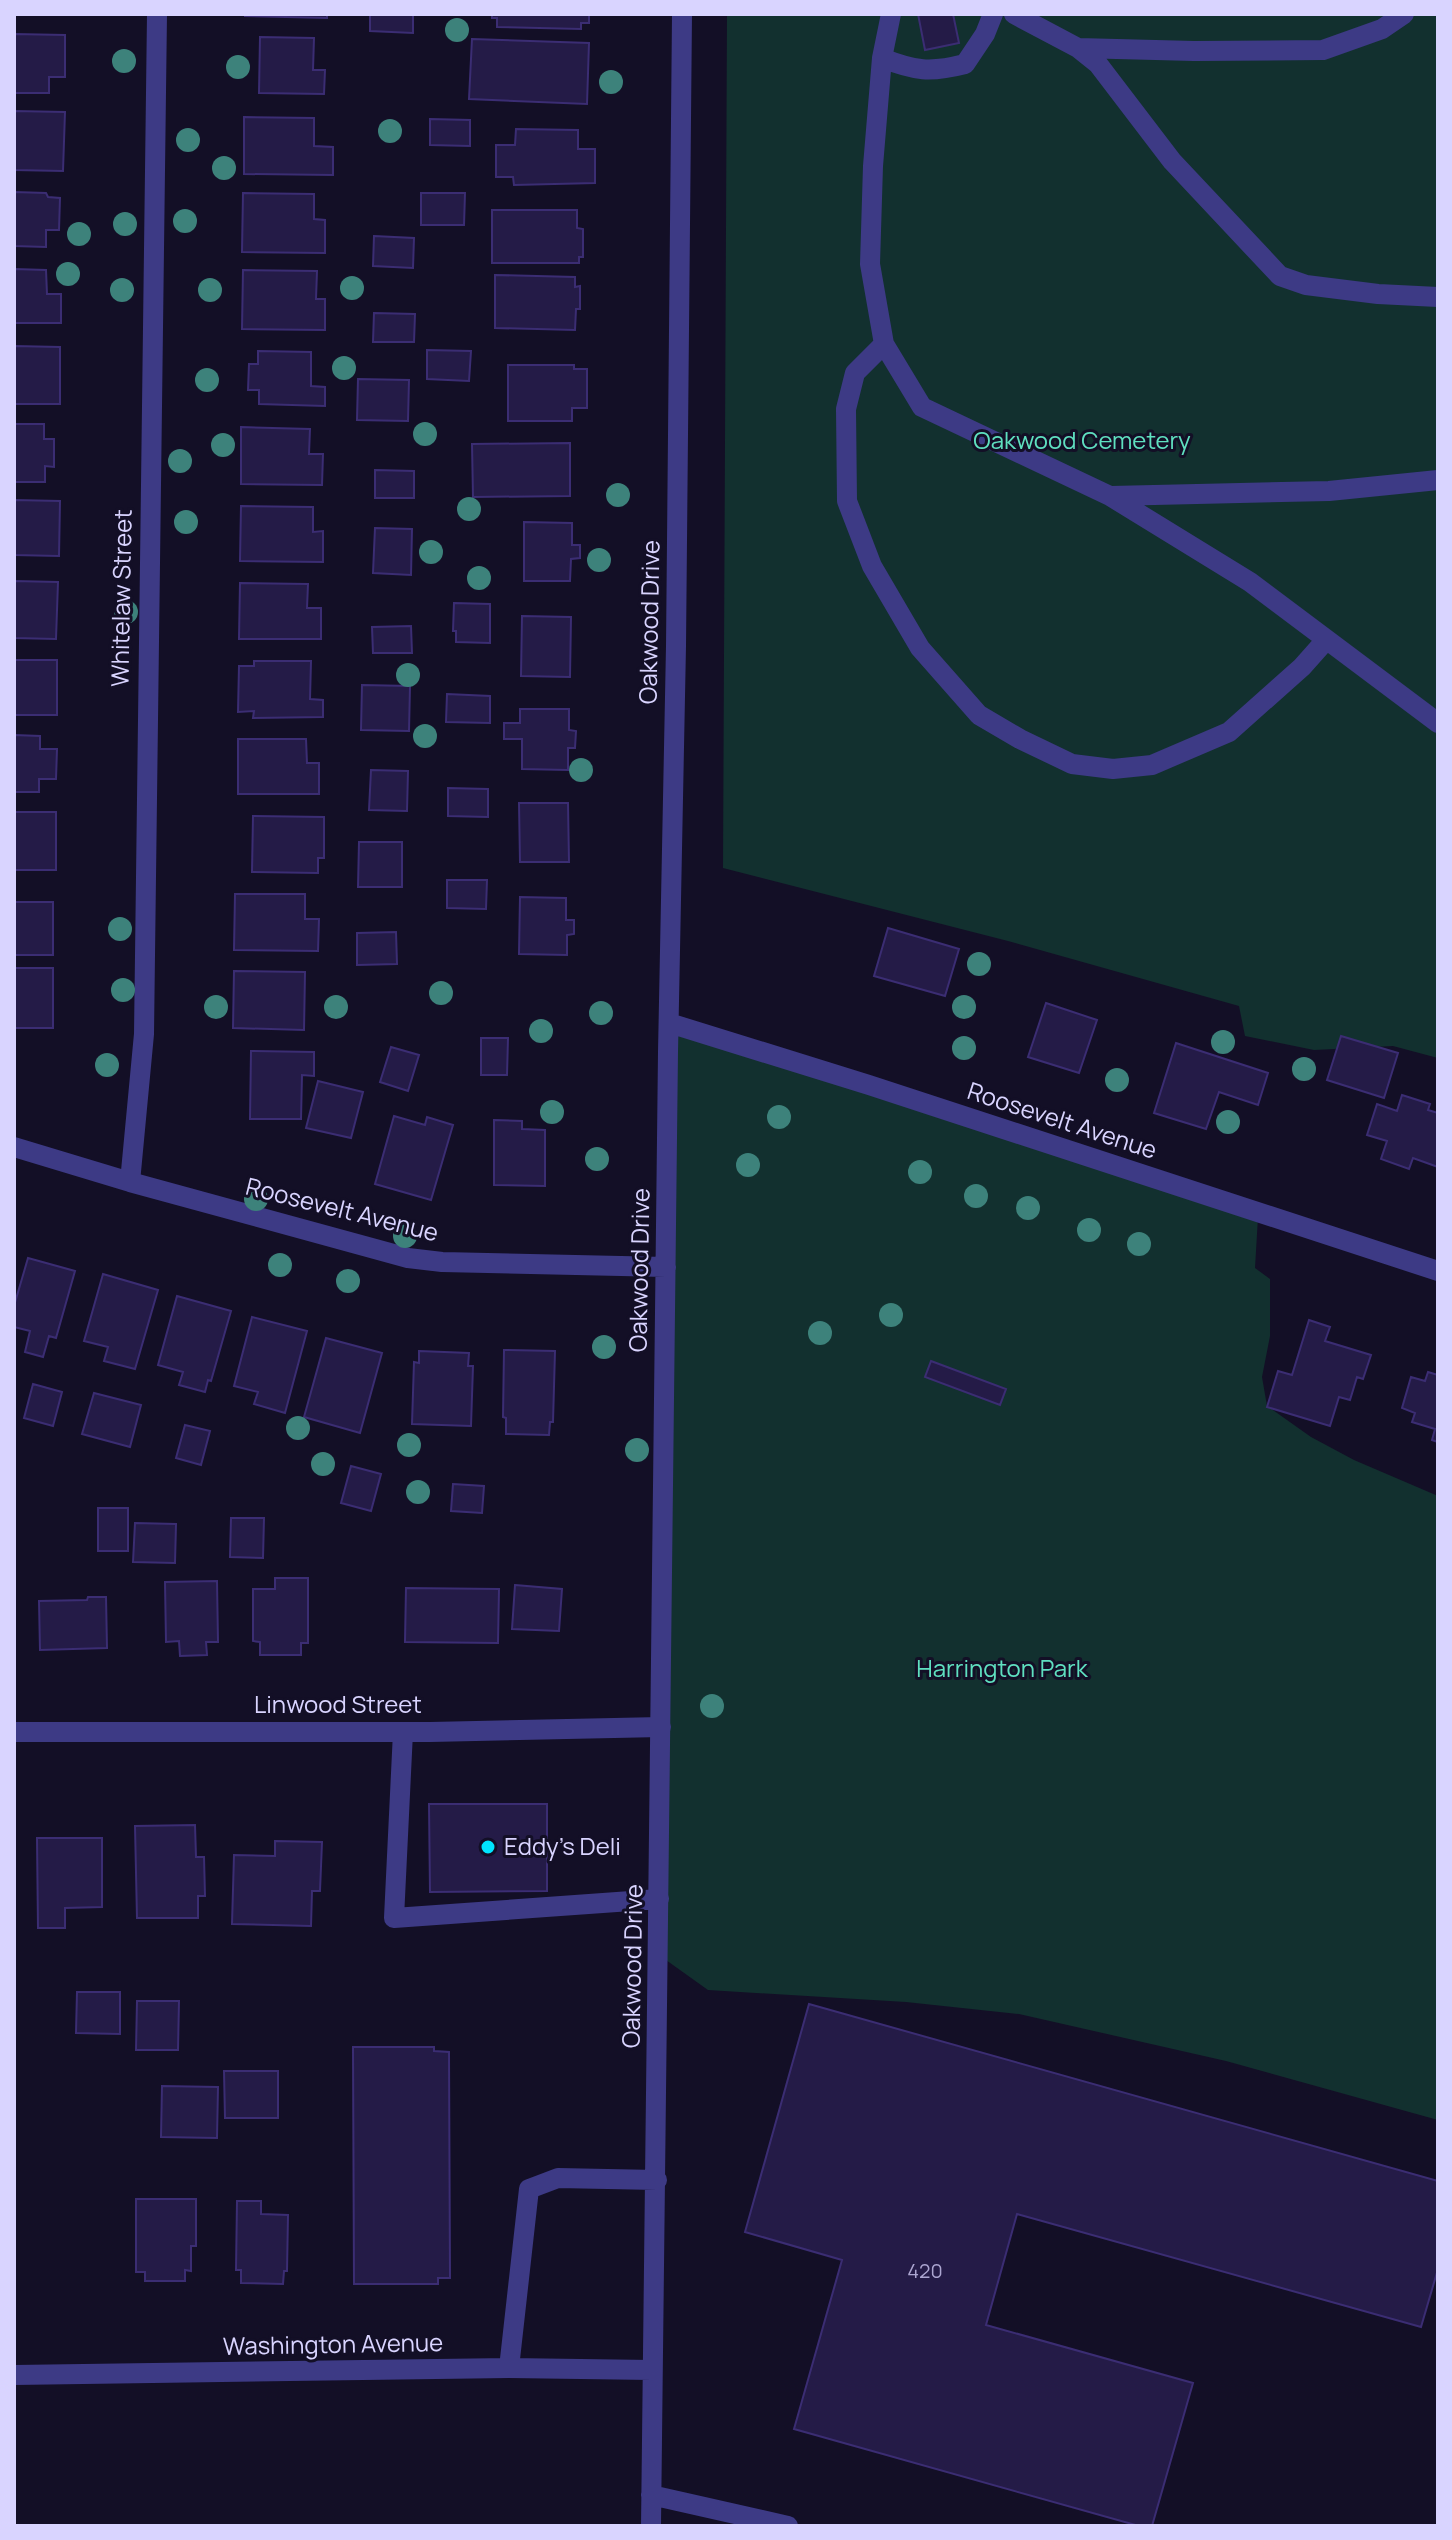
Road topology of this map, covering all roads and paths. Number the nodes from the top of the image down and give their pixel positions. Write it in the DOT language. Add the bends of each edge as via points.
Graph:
graph roads {
  1 [pos="157,14"];
  2 [pos="682,14"];
  3 [pos="891,14"];
  4 [pos="993,14"];
  5 [pos="1014,14"];
  6 [pos="1404,14"];
  7 [pos="1078,48"];
  8 [pos="882,58"];
  9 [pos="1438,297"];
  10 [pos="884,344"];
  11 [pos="1438,480"];
  12 [pos="1110,496"];
  13 [pos="1326,640"];
  14 [pos="1438,723"];
  15 [pos="669,1023"];
  16 [pos="14,1147"];
  17 [pos="130,1182"];
  18 [pos="666,1267"];
  19 [pos="1438,1271"];
  20 [pos="661,1727"];
  21 [pos="14,1732"];
  22 [pos="403,1732"];
  23 [pos="659,1899"];
  24 [pos="657,2180"];
  25 [pos="509,2368"];
  26 [pos="652,2370"];
  27 [pos="14,2375"];
  28 [pos="651,2495"];
  29 [pos="651,2526"];
  30 [pos="788,2526"];
  1 -- 17 [label="street, Whitelaw Street" via="145,1017"];
  2 -- 15 [label="street, Oakwood Drive"];
  3 -- 8 [label="street"];
  4 -- 8 [label="street" via="965,64 937,71 910,69"];
  5 -- 7 [label="street"];
  6 -- 7 [label="street" via="1382,29 1323,50"];
  7 -- 9 [label="street" via="1098,64 1172,161 1280,276 1306,285"];
  8 -- 10 [label="street" via="870,264"];
  10 -- 12 [label="street" via="922,407"];
  10 -- 13 [label="street" via="855,373 846,409 847,501 872,566 920,648 979,715 1072,764 1113,769 1152,765 1229,732"];
  11 -- 12 [label="street" via="1329,491"];
  12 -- 13 [label="street" via="1250,582"];
  13 -- 14 [label="street"];
  15 -- 18 [label="street, Oakwood Drive"];
  15 -- 19 [label="street, Roosevelt Avenue"];
  16 -- 17 [label="street, Roosevelt Avenue"];
  17 -- 18 [label="street, Roosevelt Avenue" via="416,1259"];
  18 -- 20 [label="street, Oakwood Drive"];
  20 -- 22 [label="street, Linwood Street"];
  20 -- 23 [label="street, Oakwood Drive"];
  21 -- 22 [label="street, Linwood Street"];
  22 -- 23 [label="street" via="394,1918"];
  23 -- 24 [label="street, Oakwood Drive"];
  24 -- 25 [label="street" via="558,2178 529,2189"];
  24 -- 26 [label="street, Oakwood Drive"];
  25 -- 26 [label="street, Washington Avenue"];
  25 -- 27 [label="street, Washington Avenue"];
  26 -- 28 [label="street, Oakwood Drive"];
  28 -- 29 [label="street, Oakwood Drive"];
  28 -- 30 [label="street"];
}
